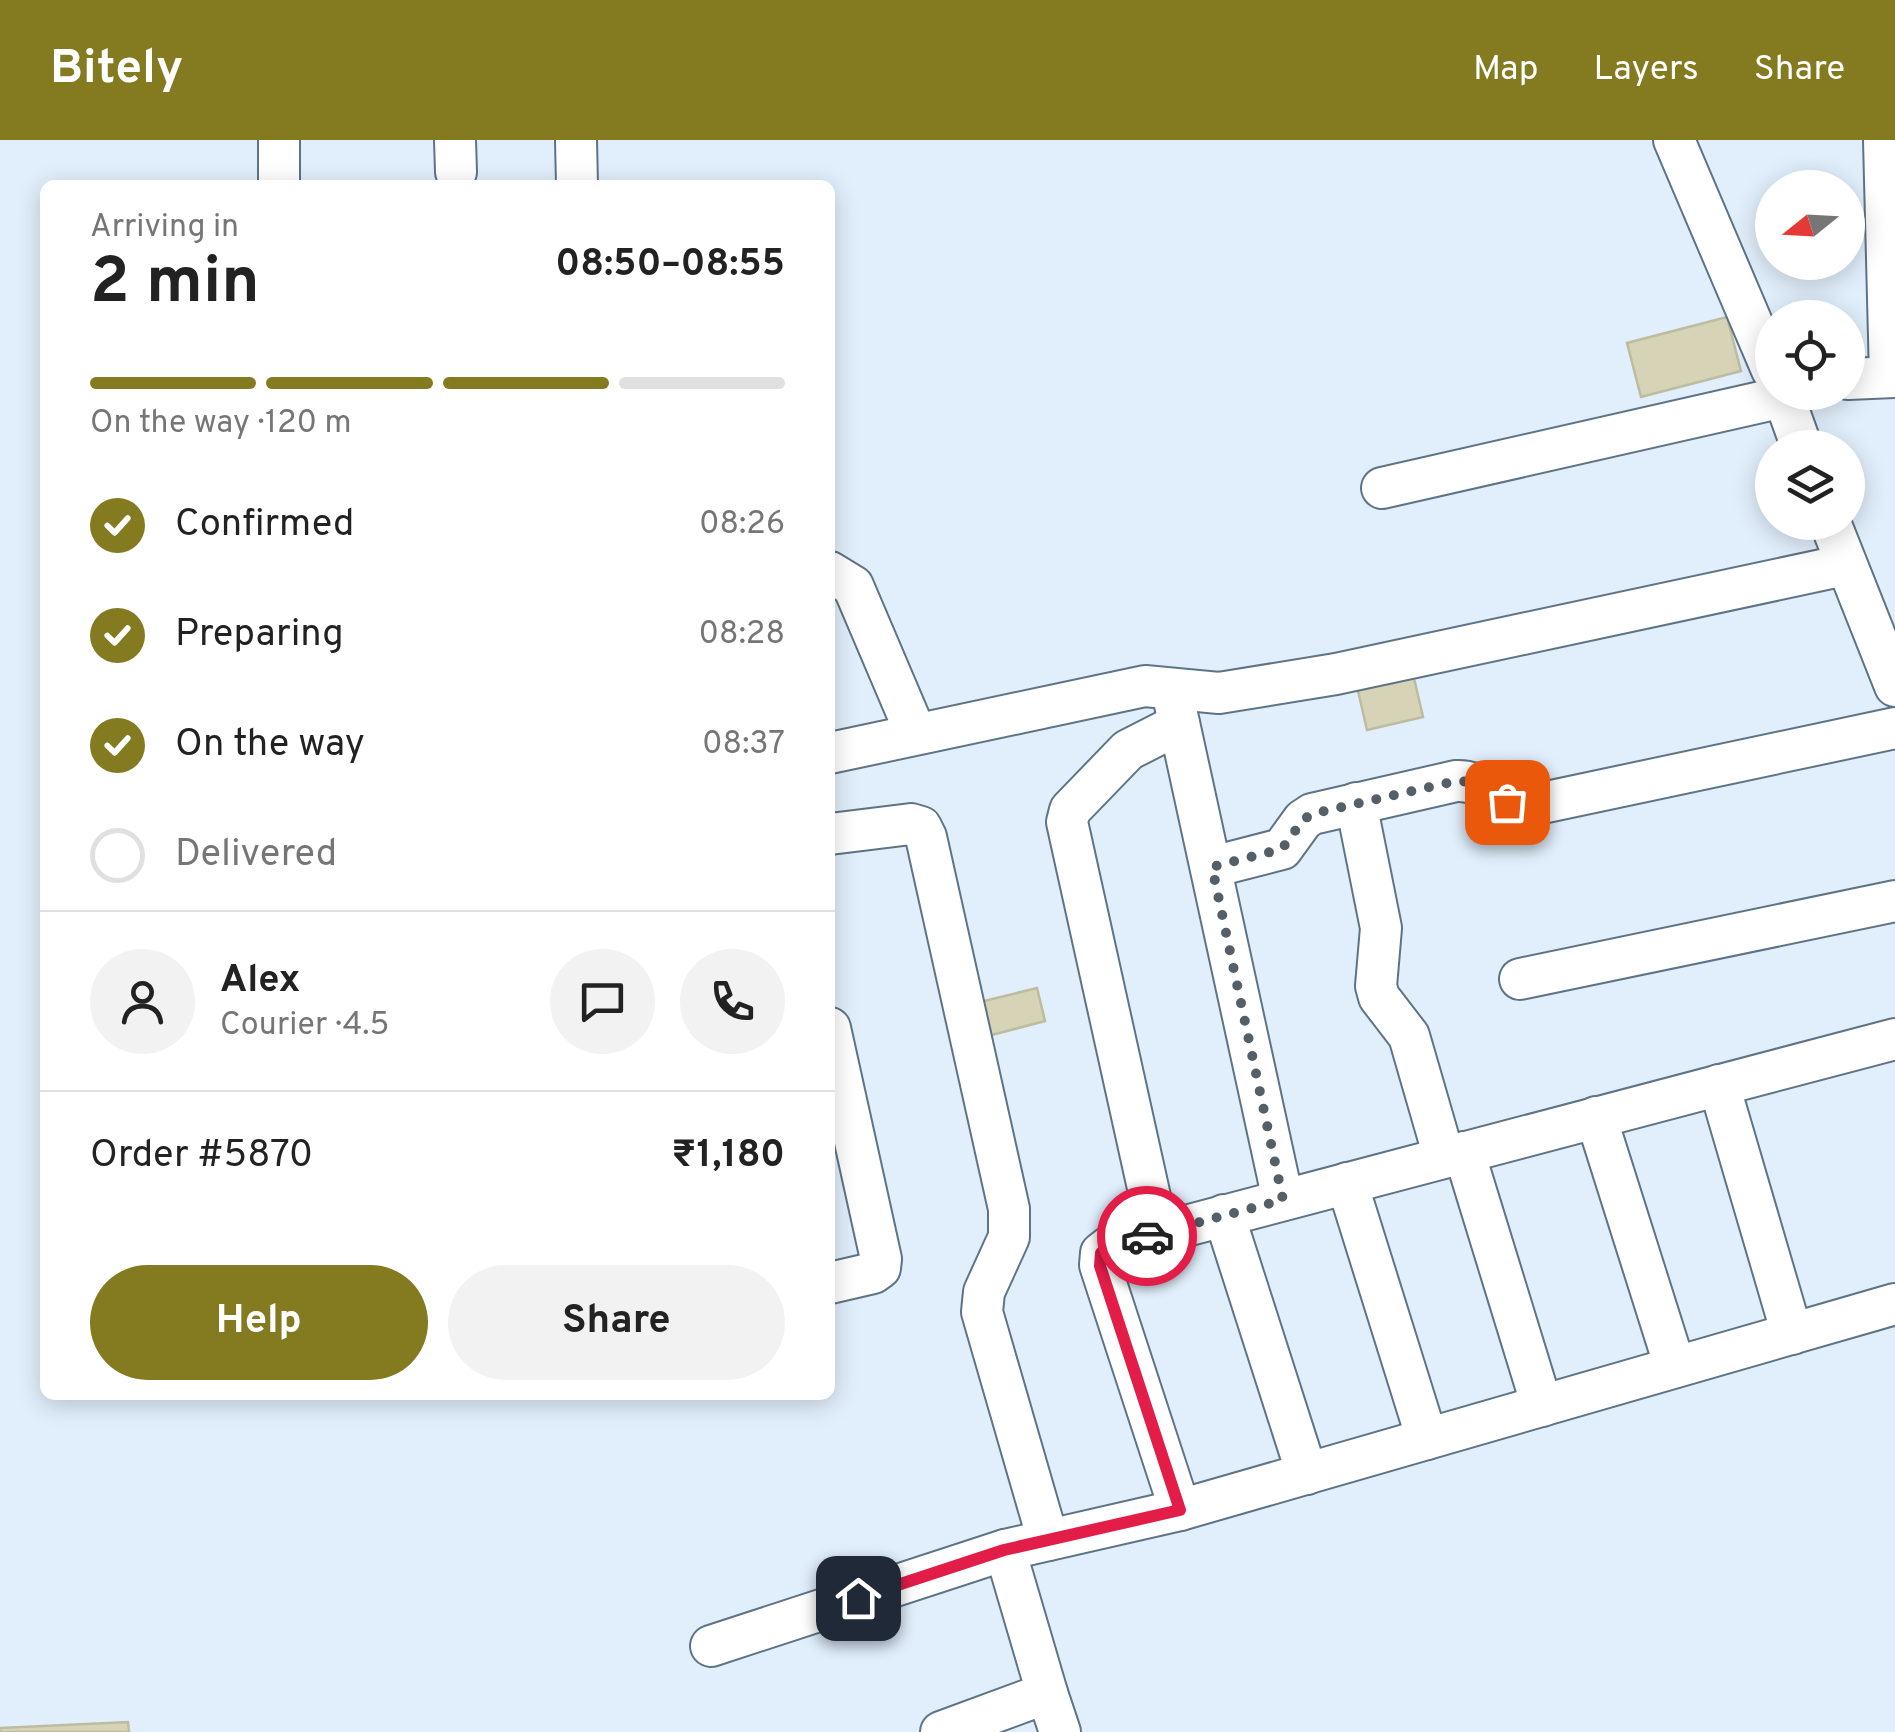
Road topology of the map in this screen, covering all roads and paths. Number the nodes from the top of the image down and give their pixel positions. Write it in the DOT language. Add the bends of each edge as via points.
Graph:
graph roads {
  1 [pos="279,140"];
  2 [pos="576,140"];
  3 [pos="1674,140"];
  4 [pos="1884,140"];
  5 [pos="279,180"];
  6 [pos="577,180"];
  7 [pos="1755,330"];
  8 [pos="1893,377"];
  9 [pos="1865,378"];
  10 [pos="1755,392"];
  11 [pos="1382,488"];
  12 [pos="1836,540"];
  13 [pos="1845,566"];
  14 [pos="835,575"];
  15 [pos="1895,686"];
  16 [pos="1175,706"];
  17 [pos="1895,728"];
  18 [pos="916,734"];
  19 [pos="835,752"];
  20 [pos="1356,803"];
  21 [pos="835,833"];
  22 [pos="1212,867"];
  23 [pos="1895,901"];
  24 [pos="1520,979"];
  25 [pos="1895,1038"];
  26 [pos="835,1051"];
  27 [pos="1719,1085"];
  28 [pos="1596,1118"];
  29 [pos="1454,1155"];
  30 [pos="1348,1183"];
  31 [pos="1283,1200"];
  32 [pos="1224,1215"];
  33 [pos="1158,1233"];
  34 [pos="835,1281"];
  35 [pos="1895,1304"];
  36 [pos="1792,1334"];
  37 [pos="1676,1368"];
  38 [pos="1542,1406"];
  39 [pos="1428,1439"];
  40 [pos="1307,1474"];
  41 [pos="1180,1510"];
  42 [pos="1048,1540"];
  43 [pos="1004,1550"];
  44 [pos="711,1646"];
  45 [pos="1047,1693"];
  46 [pos="941,1732"];
  47 [pos="1060,1732"];
  1 -- 5 [label="street"];
  2 -- 6 [label="street"];
  3 -- 7 [label="street"];
  4 -- 8 [label="street"];
  8 -- 9 [label="street"];
  10 -- 11 [label="street"];
  12 -- 13 [label="street"];
  13 -- 15 [label="street"];
  13 -- 16 [label="street"];
  14 -- 18 [label="street" via="853,586"];
  16 -- 18 [label="street" via="1145,686"];
  16 -- 22 [label="street"];
  16 -- 33 [label="street" via="1070,810 1067,822"];
  17 -- 20 [label="street" via="1528,806 1465,780"];
  18 -- 19 [label="street"];
  20 -- 22 [label="street" via="1312,814 1282,849"];
  20 -- 29 [label="street" via="1382,928 1376,986 1409,1036"];
  21 -- 42 [label="street" via="910,824 921,826 926,837 1008,1209 1009,1237 982,1312"];
  22 -- 31 [label="street"];
  23 -- 24 [label="street"];
  25 -- 27 [label="street"];
  26 -- 34 [label="street" via="881,1259 873,1274"];
  27 -- 28 [label="street"];
  27 -- 36 [label="street"];
  28 -- 29 [label="street"];
  28 -- 37 [label="street"];
  29 -- 30 [label="street"];
  29 -- 38 [label="street"];
  30 -- 31 [label="street"];
  30 -- 39 [label="street"];
  31 -- 32 [label="street"];
  32 -- 33 [label="street"];
  32 -- 40 [label="street"];
  33 -- 41 [label="street" via="1110,1246 1100,1266"];
  35 -- 36 [label="street"];
  36 -- 37 [label="street"];
  37 -- 38 [label="street"];
  38 -- 39 [label="street"];
  39 -- 40 [label="street"];
  40 -- 41 [label="street"];
  41 -- 42 [label="street"];
  42 -- 43 [label="street"];
  43 -- 44 [label="street"];
  43 -- 45 [label="street"];
  45 -- 46 [label="street"];
  45 -- 47 [label="street"];
}
